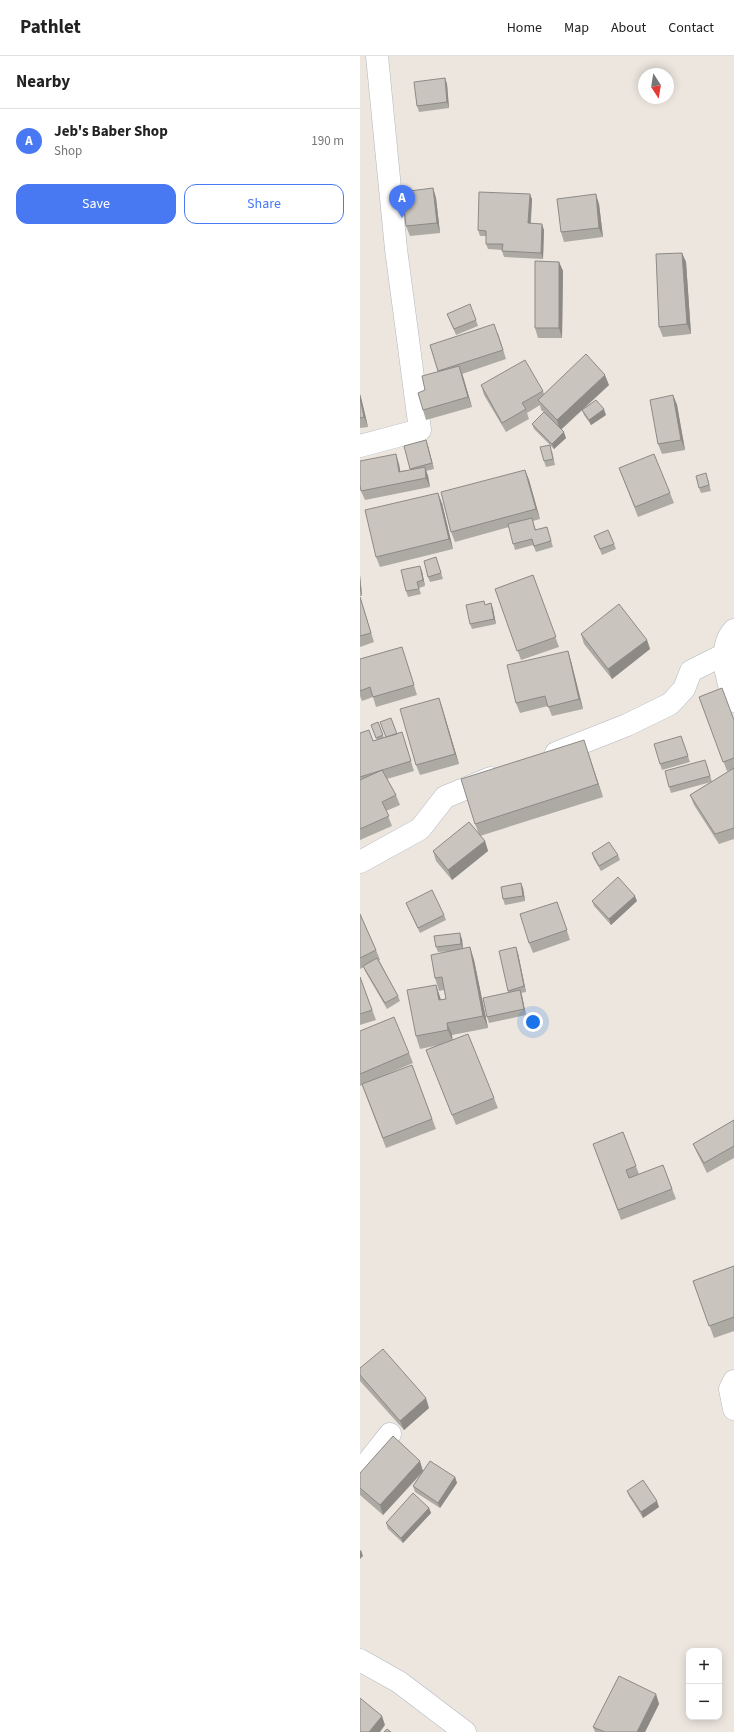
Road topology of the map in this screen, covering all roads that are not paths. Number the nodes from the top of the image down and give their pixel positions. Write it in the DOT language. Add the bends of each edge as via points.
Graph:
graph roads {
  1 [pos="377,56"];
  2 [pos="360,446"];
  3 [pos="734,630"];
  4 [pos="725,654"];
  5 [pos="734,701"];
  6 [pos="540,759"];
  7 [pos="510,771"];
  8 [pos="360,862"];
  9 [pos="734,1381"];
  10 [pos="734,1409"];
  11 [pos="390,1434"];
  12 [pos="360,1472"];
  13 [pos="360,1660"];
  14 [pos="465,1732"];
  1 -- 2 [label="street" via="396,249 420,430"];
  3 -- 4 [label="street" via="727,640"];
  4 -- 5 [label="street"];
  4 -- 6 [label="street" via="692,671 684,689 670,704 627,725"];
  7 -- 8 [label="street" via="445,796 420,829"];
  9 -- 10 [label="street" via="730,1389"];
  11 -- 12 [label="street"];
  13 -- 14 [label="street" via="399,1682"];
}
